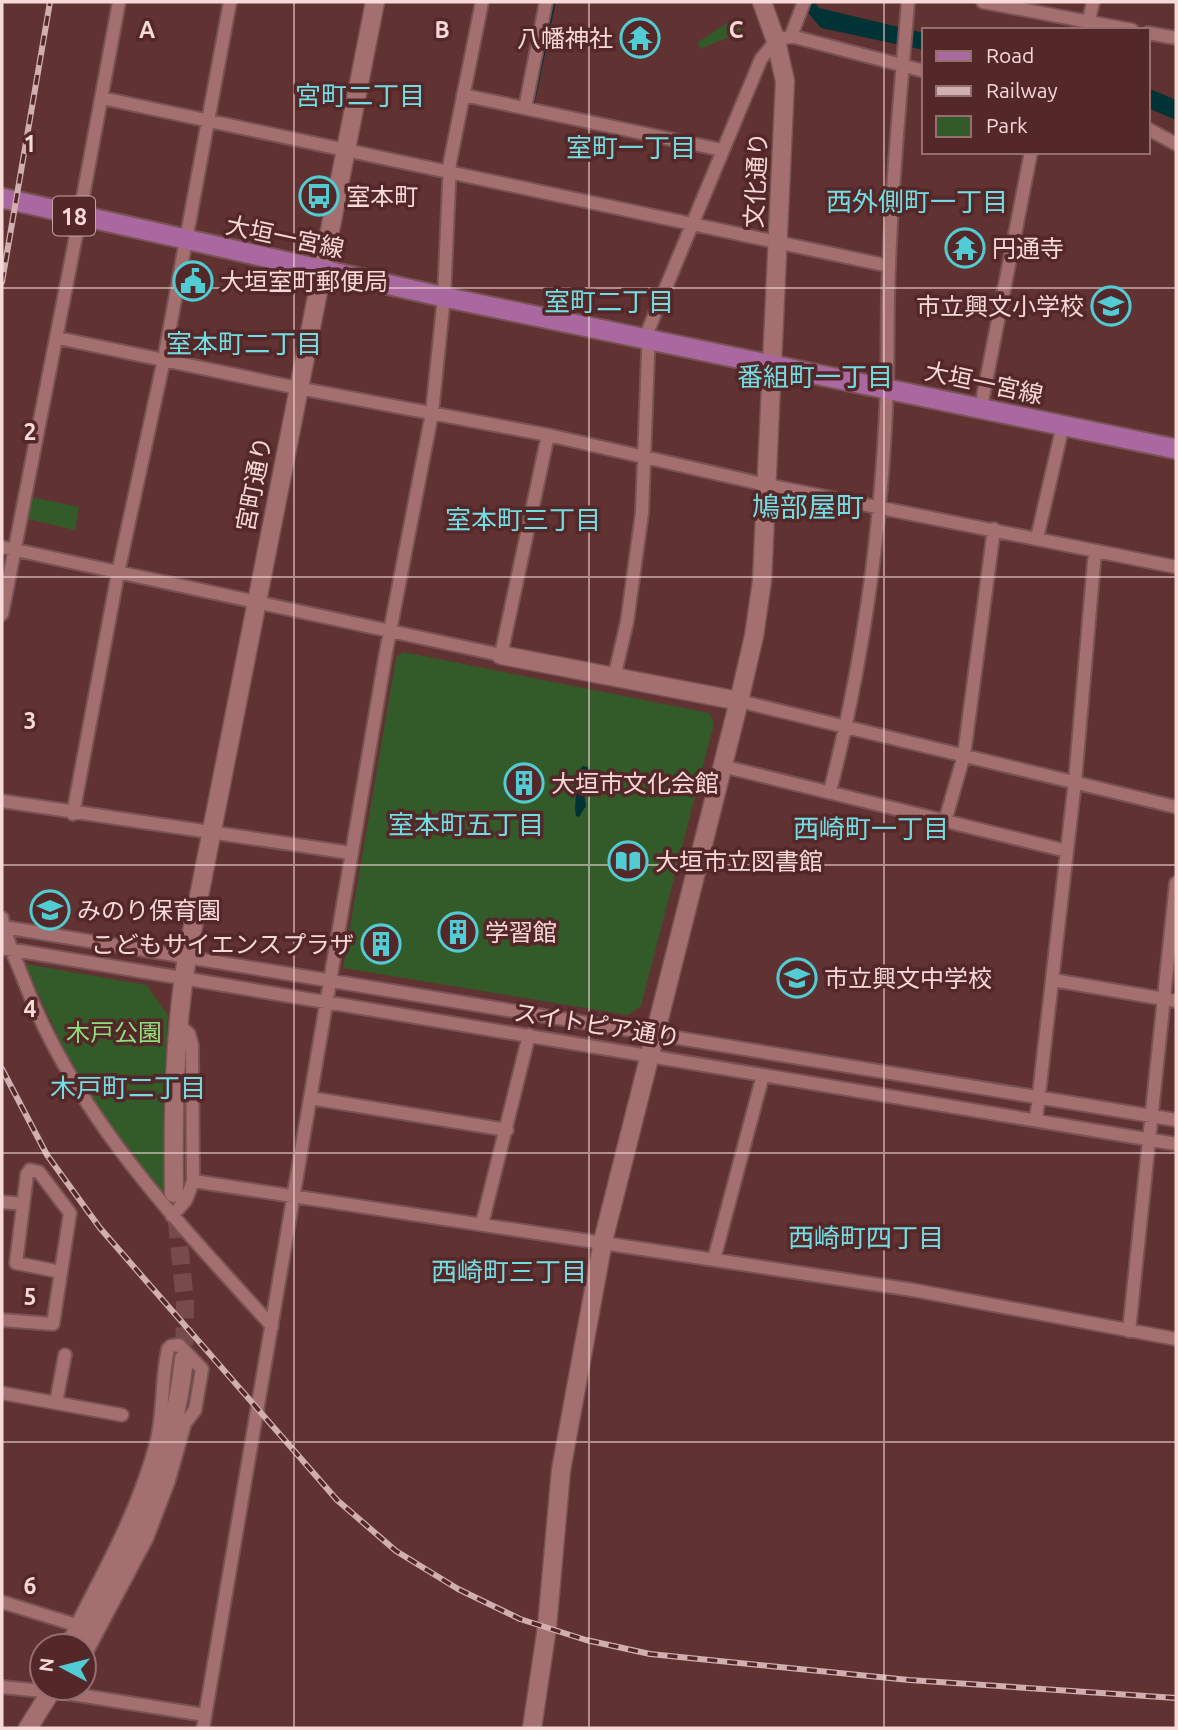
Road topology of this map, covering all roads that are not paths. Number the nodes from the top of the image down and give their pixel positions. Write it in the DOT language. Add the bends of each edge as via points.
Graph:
graph roads {
  1 [pos="119,2"];
  2 [pos="230,2"];
  3 [pos="375,2"];
  4 [pos="482,2"];
  5 [pos="546,2"];
  6 [pos="762,2"];
  7 [pos="804,2"];
  8 [pos="908,2"];
  9 [pos="983,2"];
  10 [pos="1093,2"];
  11 [pos="1088,26"];
  12 [pos="1110,28"];
  13 [pos="1150,33"];
  14 [pos="784,38"];
  15 [pos="1176,38"];
  16 [pos="903,66"];
  17 [pos="922,71"];
  18 [pos="463,96"];
  19 [pos="102,98"];
  20 [pos="525,108"];
  21 [pos="207,121"];
  22 [pos="1150,130"];
  23 [pos="1176,144"];
  24 [pos="345,150"];
  25 [pos="722,150"];
  26 [pos="1031,154"];
  27 [pos="450,173"];
  28 [pos="2,198"];
  29 [pos="82,202"];
  30 [pos="691,223"];
  31 [pos="77,231"];
  32 [pos="185,241"];
  33 [pos="777,241"];
  34 [pos="888,266"];
  35 [pos="322,269"];
  36 [pos="444,297"];
  37 [pos="58,338"];
  38 [pos="649,339"];
  39 [pos="164,359"];
  40 [pos="772,365"];
  41 [pos="298,388"];
  42 [pos="887,388"];
  43 [pos="981,407"];
  44 [pos="432,413"];
  45 [pos="1063,425"];
  46 [pos="548,435"];
  47 [pos="1176,449"];
  48 [pos="644,458"];
  49 [pos="767,485"];
  50 [pos="879,506"];
  51 [pos="994,529"];
  52 [pos="1037,538"];
  53 [pos="8,548"];
  54 [pos="1095,551"];
  55 [pos="1176,567"];
  56 [pos="118,573"];
  57 [pos="257,601"];
  58 [pos="2,614"];
  59 [pos="390,629"];
  60 [pos="501,654"];
  61 [pos="614,678"];
  62 [pos="739,701"];
  63 [pos="846,728"];
  64 [pos="964,755"];
  65 [pos="722,766"];
  66 [pos="1075,781"];
  67 [pos="831,791"];
  68 [pos="2,801"];
  69 [pos="1176,807"];
  70 [pos="73,814"];
  71 [pos="945,821"];
  72 [pos="212,833"];
  73 [pos="1067,851"];
  74 [pos="351,853"];
  75 [pos="1176,883"];
  76 [pos="3,922"];
  77 [pos="7,948"];
  78 [pos="187,957"];
  79 [pos="184,976"];
  80 [pos="331,979"];
  81 [pos="1053,980"];
  82 [pos="1170,1001"];
  83 [pos="327,1003"];
  84 [pos="177,1023"];
  85 [pos="654,1033"];
  86 [pos="528,1035"];
  87 [pos="649,1054"];
  88 [pos="763,1075"];
  89 [pos="310,1098"];
  90 [pos="1038,1098"];
  91 [pos="1153,1116"];
  92 [pos="1036,1120"];
  93 [pos="1176,1120"];
  94 [pos="507,1130"];
  95 [pos="1149,1140"];
  96 [pos="1176,1144"];
  97 [pos="192,1181"];
  98 [pos="174,1193"];
  99 [pos="293,1196"];
  100 [pos="2,1202"];
  101 [pos="23,1204"];
  102 [pos="173,1216"];
  103 [pos="482,1224"];
  104 [pos="603,1241"];
  105 [pos="714,1259"];
  106 [pos="61,1272"];
  107 [pos="2,1320"];
  108 [pos="272,1326"];
  109 [pos="1129,1331"];
  110 [pos="1176,1339"];
  111 [pos="65,1355"];
  112 [pos="184,1359"];
  113 [pos="2,1394"];
  114 [pos="56,1403"];
  115 [pos="122,1415"];
  116 [pos="2,1602"];
  117 [pos="76,1625"];
  118 [pos="73,1632"];
  119 [pos="85,1632"];
  120 [pos="97,1632"];
  121 [pos="2,1687"];
  122 [pos="28,1689"];
  123 [pos="98,1700"];
  124 [pos="44,1702"];
  125 [pos="204,1722"];
  126 [pos="28,1728"];
  127 [pos="532,1728"];
  1 -- 19 [label="street"];
  2 -- 21 [label="street"];
  3 -- 24 [label="street, 宮町通り"];
  4 -- 18 [label="street"];
  5 -- 20 [label="street"];
  6 -- 14 [label="street, 文化通り"];
  7 -- 14 [label="street" via="801,17"];
  8 -- 16 [label="street"];
  9 -- 11 [label="street"];
  10 -- 11 [label="street"];
  11 -- 12 [label="street"];
  13 -- 15 [label="street"];
  14 -- 16 [label="street"];
  14 -- 25 [label="street" via="761,59"];
  14 -- 33 [label="street, 文化通り"];
  16 -- 17 [label="street"];
  16 -- 34 [label="street"];
  18 -- 20 [label="street"];
  18 -- 27 [label="street"];
  19 -- 21 [label="street"];
  19 -- 29 [label="street"];
  20 -- 25 [label="street"];
  21 -- 24 [label="street"];
  21 -- 32 [label="street"];
  22 -- 23 [label="street"];
  24 -- 27 [label="street"];
  24 -- 35 [label="street, 宮町通り"];
  25 -- 30 [label="street"];
  26 -- 43 [label="street"];
  27 -- 30 [label="street"];
  27 -- 36 [label="street"];
  28 -- 32 [label="main road, 大垣一宮線 / 18"];
  30 -- 33 [label="street"];
  30 -- 38 [label="street" via="650,324"];
  31 -- 37 [label="street"];
  32 -- 35 [label="main road, 大垣一宮線 / 18"];
  32 -- 39 [label="street"];
  33 -- 34 [label="street"];
  33 -- 40 [label="street, 文化通り"];
  34 -- 42 [label="street"];
  35 -- 36 [label="main road, 大垣一宮線 / 18"];
  35 -- 41 [label="street, 宮町通り"];
  36 -- 38 [label="main road, 大垣一宮線 / 18"];
  36 -- 44 [label="street"];
  37 -- 39 [label="street"];
  37 -- 53 [label="street"];
  38 -- 40 [label="main road, 大垣一宮線 / 18"];
  38 -- 48 [label="street"];
  39 -- 41 [label="street"];
  39 -- 56 [label="street"];
  40 -- 42 [label="main road, 大垣一宮線 / 18"];
  40 -- 49 [label="street, 文化通り"];
  41 -- 44 [label="street"];
  41 -- 57 [label="street, 宮町通り"];
  42 -- 43 [label="main road, 大垣一宮線 / 18"];
  42 -- 50 [label="street"];
  43 -- 45 [label="main road, 大垣一宮線 / 18"];
  44 -- 46 [label="street"];
  44 -- 59 [label="street"];
  45 -- 47 [label="main road, 大垣一宮線 / 18"];
  45 -- 52 [label="street"];
  46 -- 48 [label="street"];
  46 -- 60 [label="street"];
  48 -- 49 [label="street"];
  48 -- 61 [label="street" via="640,527"];
  49 -- 50 [label="street"];
  49 -- 62 [label="street, 文化通り" via="762,581"];
  50 -- 51 [label="street"];
  50 -- 63 [label="street" via="870,594"];
  51 -- 52 [label="street"];
  51 -- 64 [label="street"];
  52 -- 54 [label="street"];
  53 -- 56 [label="street"];
  53 -- 58 [label="street"];
  54 -- 55 [label="street"];
  54 -- 66 [label="street"];
  56 -- 57 [label="street"];
  56 -- 70 [label="street"];
  57 -- 59 [label="street"];
  57 -- 72 [label="street, 宮町通り"];
  59 -- 60 [label="street"];
  59 -- 74 [label="street"];
  60 -- 61 [label="street"];
  61 -- 62 [label="street"];
  62 -- 63 [label="street"];
  62 -- 65 [label="street, 文化通り"];
  63 -- 64 [label="street"];
  63 -- 67 [label="street"];
  64 -- 66 [label="street"];
  64 -- 71 [label="street"];
  65 -- 67 [label="street"];
  65 -- 85 [label="street, 文化通り"];
  66 -- 69 [label="street"];
  66 -- 73 [label="street"];
  67 -- 71 [label="street"];
  68 -- 70 [label="street"];
  70 -- 72 [label="street"];
  71 -- 73 [label="street"];
  72 -- 74 [label="street"];
  72 -- 78 [label="street, 宮町通り"];
  73 -- 81 [label="street"];
  74 -- 80 [label="street"];
  75 -- 82 [label="street"];
  76 -- 77 [label="street"];
  76 -- 78 [label="street"];
  77 -- 79 [label="street, スイトピア通り"];
  77 -- 102 [label="street" via="38,1020 92,1115"];
  78 -- 79 [label="street, 宮町通り"];
  78 -- 80 [label="street"];
  79 -- 83 [label="street, スイトピア通り"];
  79 -- 84 [label="street, 宮町通り"];
  80 -- 83 [label="street"];
  80 -- 85 [label="street"];
  81 -- 82 [label="street"];
  81 -- 90 [label="street"];
  82 -- 91 [label="street"];
  83 -- 86 [label="street, スイトピア通り"];
  83 -- 89 [label="street"];
  84 -- 97 [label="street" via="189,1034 192,1045"];
  84 -- 98 [label="street, 宮町通り"];
  85 -- 87 [label="street, 文化通り"];
  85 -- 90 [label="street"];
  86 -- 87 [label="street, スイトピア通り"];
  86 -- 94 [label="street"];
  87 -- 88 [label="street, スイトピア通り"];
  87 -- 104 [label="street, 文化通り"];
  88 -- 92 [label="street, スイトピア通り"];
  88 -- 105 [label="street"];
  89 -- 94 [label="street"];
  89 -- 99 [label="street"];
  90 -- 91 [label="street"];
  90 -- 92 [label="street"];
  91 -- 93 [label="street"];
  91 -- 95 [label="street"];
  92 -- 95 [label="street, スイトピア通り"];
  94 -- 103 [label="street"];
  95 -- 96 [label="street, スイトピア通り"];
  95 -- 109 [label="street"];
  97 -- 99 [label="street"];
  97 -- 102 [label="street" via="186,1200"];
  99 -- 103 [label="street"];
  99 -- 108 [label="street"];
  100 -- 101 [label="street"];
  101 -- 106 [label="street" via="16,1263"];
  101 -- 106 [label="street" via="30,1170 39,1172 70,1213"];
  102 -- 108 [label="street"];
  103 -- 104 [label="street"];
  104 -- 105 [label="street"];
  104 -- 127 [label="street, 文化通り" via="561,1470 547,1627"];
  105 -- 109 [label="street"];
  106 -- 107 [label="street" via="53,1324"];
  108 -- 125 [label="street"];
  109 -- 110 [label="street"];
  111 -- 114 [label="street"];
  112 -- 119 [label="street" via="174,1427 152,1492 113,1583"];
  113 -- 114 [label="street"];
  114 -- 115 [label="street"];
  116 -- 117 [label="street"];
  117 -- 118 [label="street"];
  117 -- 120 [label="street" via="120,1542 139,1493 161,1419 168,1349 179,1345 202,1369 195,1410 185,1423 147,1538"];
  121 -- 122 [label="street"];
  123 -- 125 [label="street"];
  124 -- 126 [label="street"];
}
